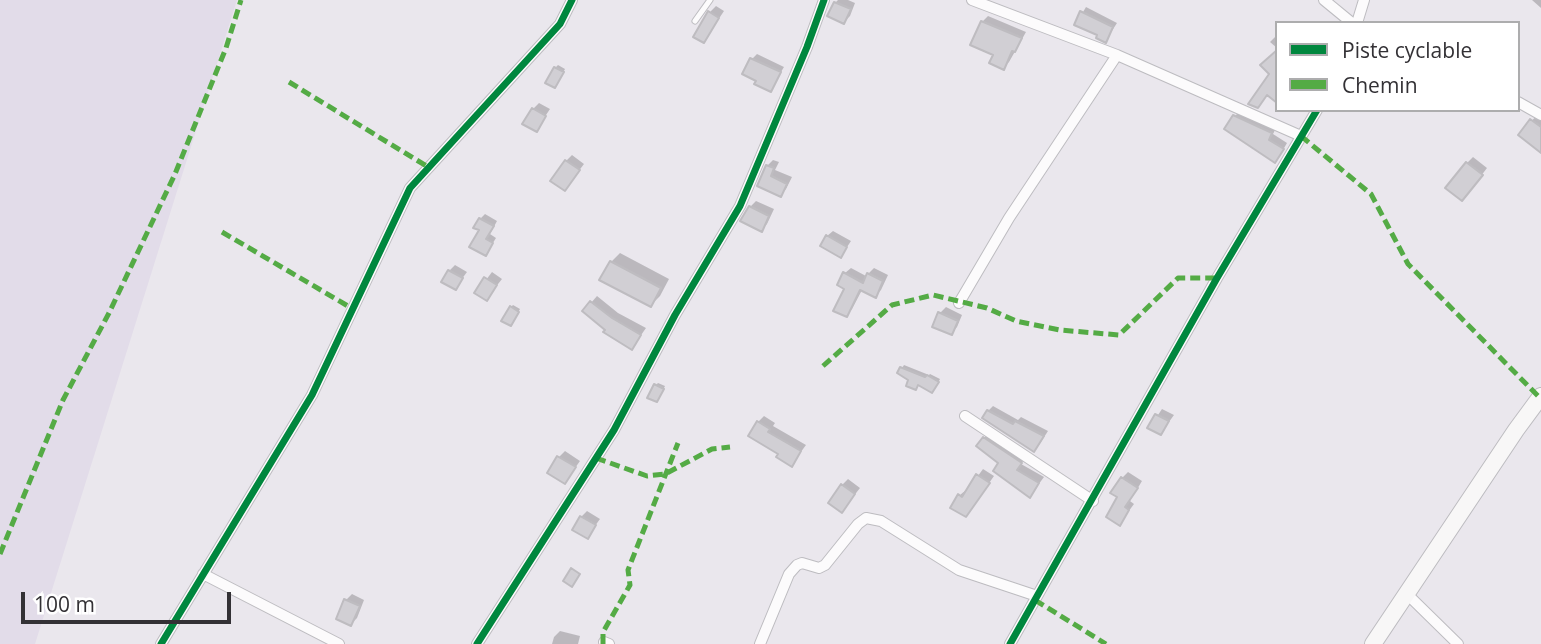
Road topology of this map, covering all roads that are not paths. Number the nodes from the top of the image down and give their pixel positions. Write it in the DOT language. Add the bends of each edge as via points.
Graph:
graph roads {
  1 [pos="572,0"];
  2 [pos="710,0"];
  3 [pos="824,0"];
  4 [pos="972,0"];
  5 [pos="1324,0"];
  6 [pos="1364,0"];
  7 [pos="695,21"];
  8 [pos="1352,21"];
  9 [pos="1356,21"];
  10 [pos="1117,55"];
  11 [pos="1520,103"];
  12 [pos="1316,112"];
  13 [pos="1541,115"];
  14 [pos="1301,136"];
  15 [pos="959,303"];
  16 [pos="1539,404"];
  17 [pos="965,416"];
  18 [pos="1093,501"];
  19 [pos="202,575"];
  20 [pos="1406,594"];
  21 [pos="1037,596"];
  22 [pos="161,644"];
  23 [pos="339,644"];
  24 [pos="477,644"];
  25 [pos="760,644"];
  26 [pos="1010,644"];
  27 [pos="1373,644"];
  28 [pos="1458,644"];
  1 -- 19 [label="street" via="560,24 410,188 312,395"];
  2 -- 7 [label="lane"];
  3 -- 24 [label="street" via="740,206 614,430"];
  4 -- 10 [label="street"];
  5 -- 8 [label="street"];
  6 -- 9 [label="street"];
  10 -- 14 [label="street"];
  10 -- 15 [label="street" via="1009,218"];
  11 -- 13 [label="street"];
  12 -- 14 [label="street"];
  14 -- 18 [label="street"];
  16 -- 20 [label="street"];
  17 -- 18 [label="street"];
  18 -- 21 [label="street"];
  19 -- 22 [label="street"];
  19 -- 23 [label="street"];
  20 -- 27 [label="street"];
  20 -- 28 [label="street"];
  21 -- 25 [label="street" via="959,570 881,521 866,518 825,565 819,568 802,563 789,574"];
  21 -- 26 [label="street"];
}
